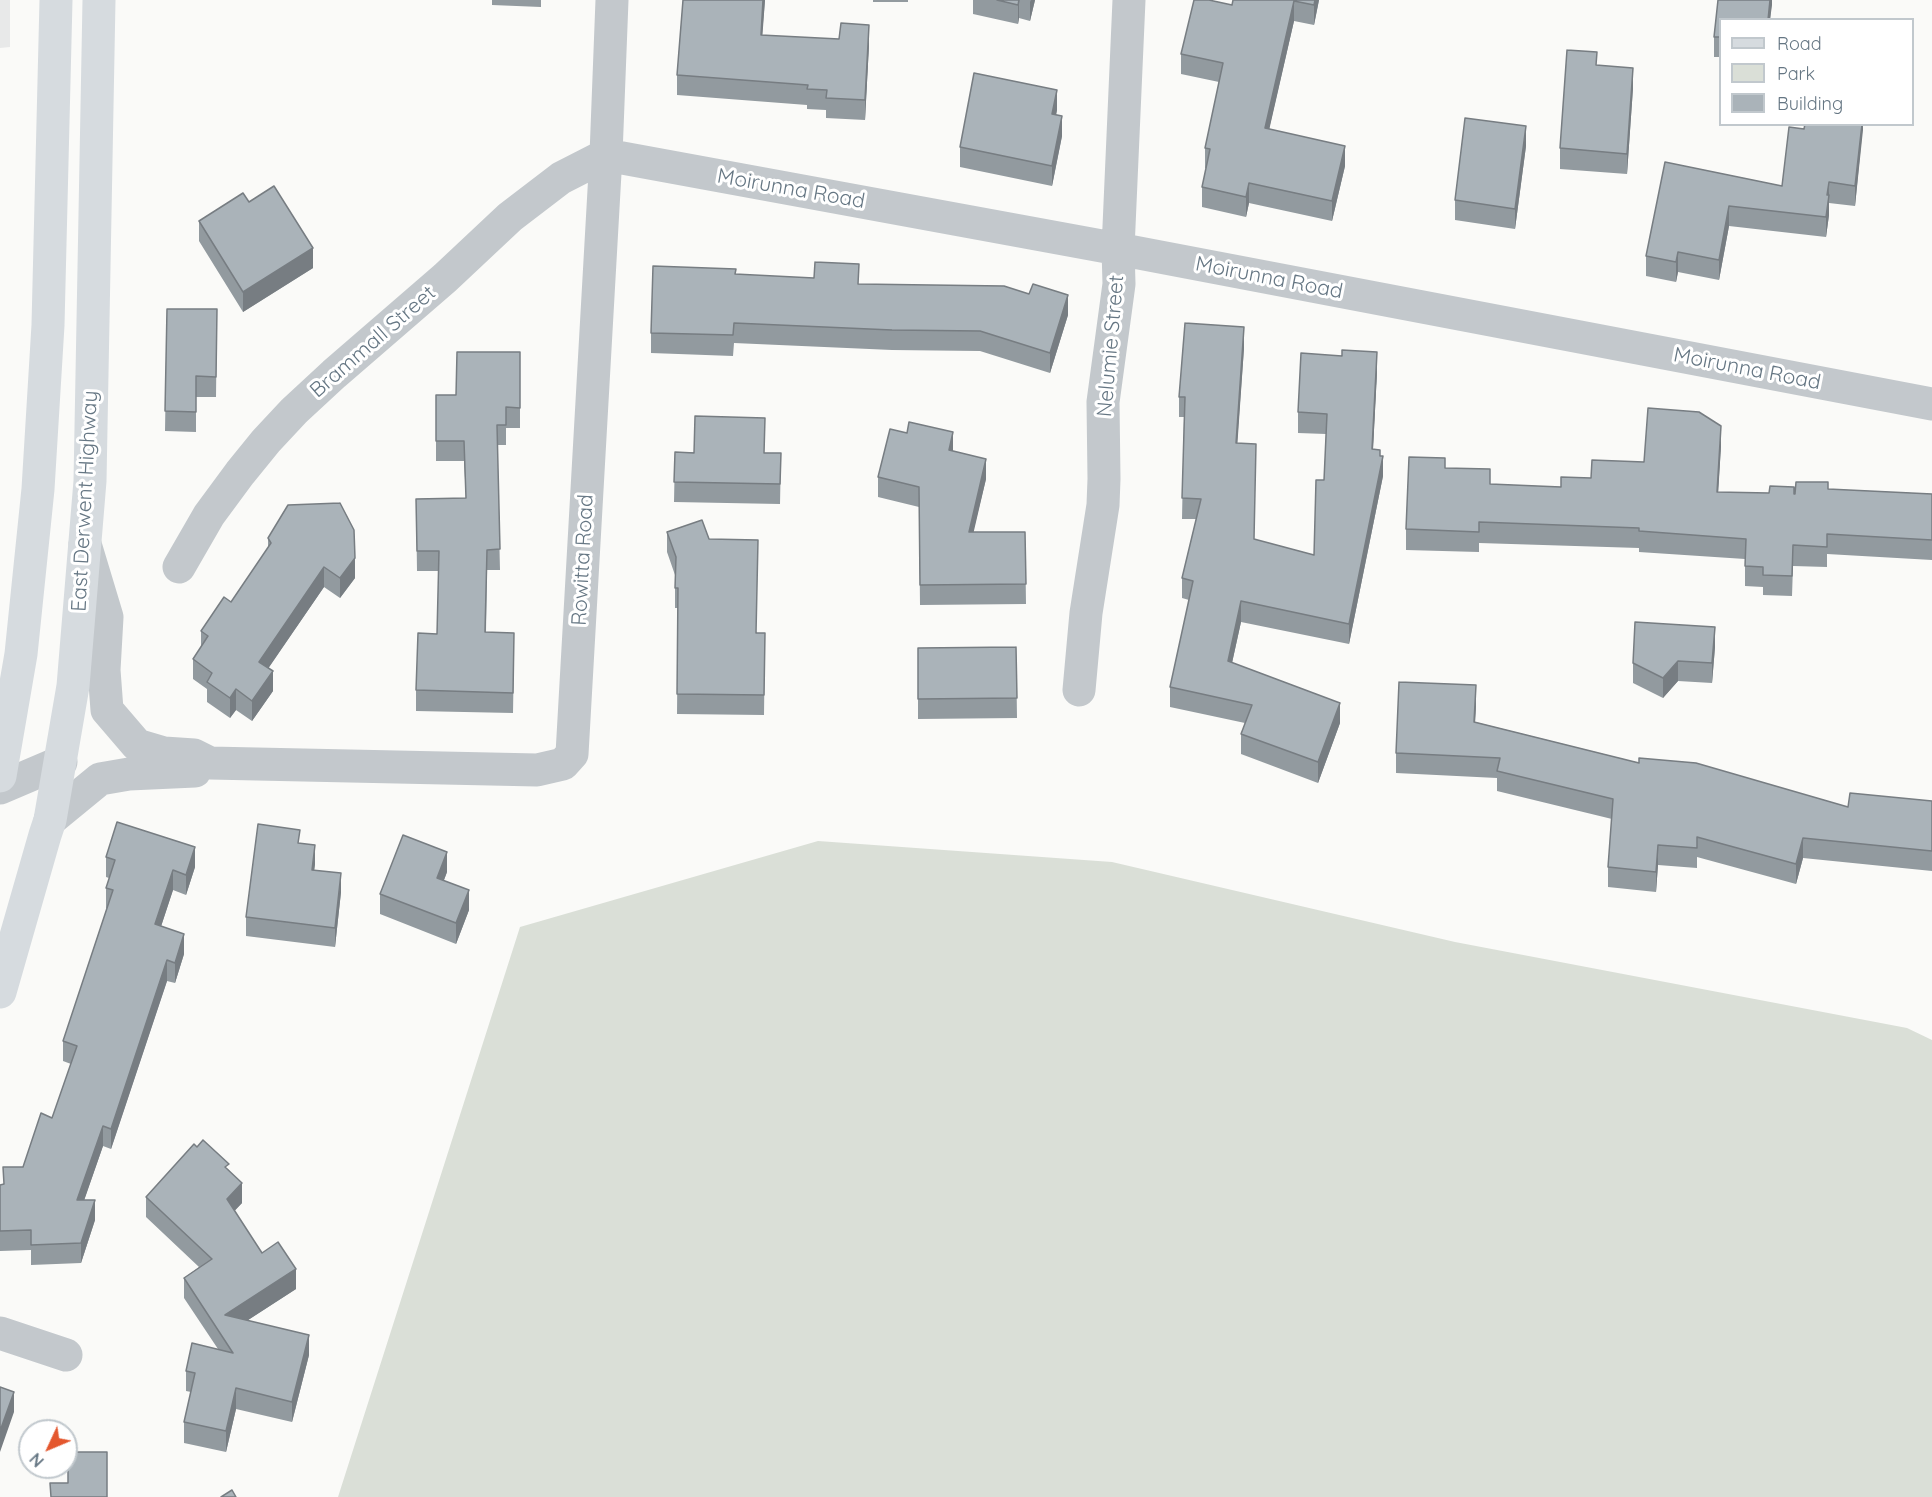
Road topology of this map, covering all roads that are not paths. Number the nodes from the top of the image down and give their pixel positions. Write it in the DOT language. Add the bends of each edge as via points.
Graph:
graph roads {
  1 [pos="56,0"];
  2 [pos="99,0"];
  3 [pos="612,0"];
  4 [pos="1129,0"];
  5 [pos="606,155"];
  6 [pos="1118,249"];
  7 [pos="1932,404"];
  8 [pos="85,544"];
  9 [pos="179,567"];
  10 [pos="1079,690"];
  11 [pos="2,758"];
  12 [pos="61,762"];
  13 [pos="210,764"];
  14 [pos="0,788"];
  15 [pos="51,820"];
  16 [pos="0,992"];
  17 [pos="0,1333"];
  18 [pos="66,1355"];
  1 -- 11 [label="main road" via="48,325 38,489 21,654"];
  2 -- 8 [label="main road, East Derwent Highway" via="90,481"];
  3 -- 5 [label="street, Rowitta Road"];
  4 -- 6 [label="street, Nelumie Street"];
  5 -- 6 [label="street, Moirunna Road"];
  5 -- 9 [label="street, Brammall Street" via="561,178 510,217 294,411 209,515"];
  5 -- 13 [label="street, Rowitta Road" via="572,754 563,764 537,770"];
  6 -- 7 [label="street, Moirunna Road"];
  6 -- 10 [label="street, Nelumie Street" via="1116,316 1103,402 1102,505"];
  8 -- 12 [label="main road, East Derwent Highway" via="73,686"];
  8 -- 13 [label="street, Rowitta Road" via="107,617 107,710 137,745 164,753 194,755"];
  11 -- 12 [label="street"];
  12 -- 14 [label="street"];
  12 -- 15 [label="main road, East Derwent Highway"];
  13 -- 15 [label="street, Rowitta Road" via="197,771 100,779"];
  15 -- 16 [label="main road, East Derwent Highway"];
  17 -- 18 [label="street"];
}
